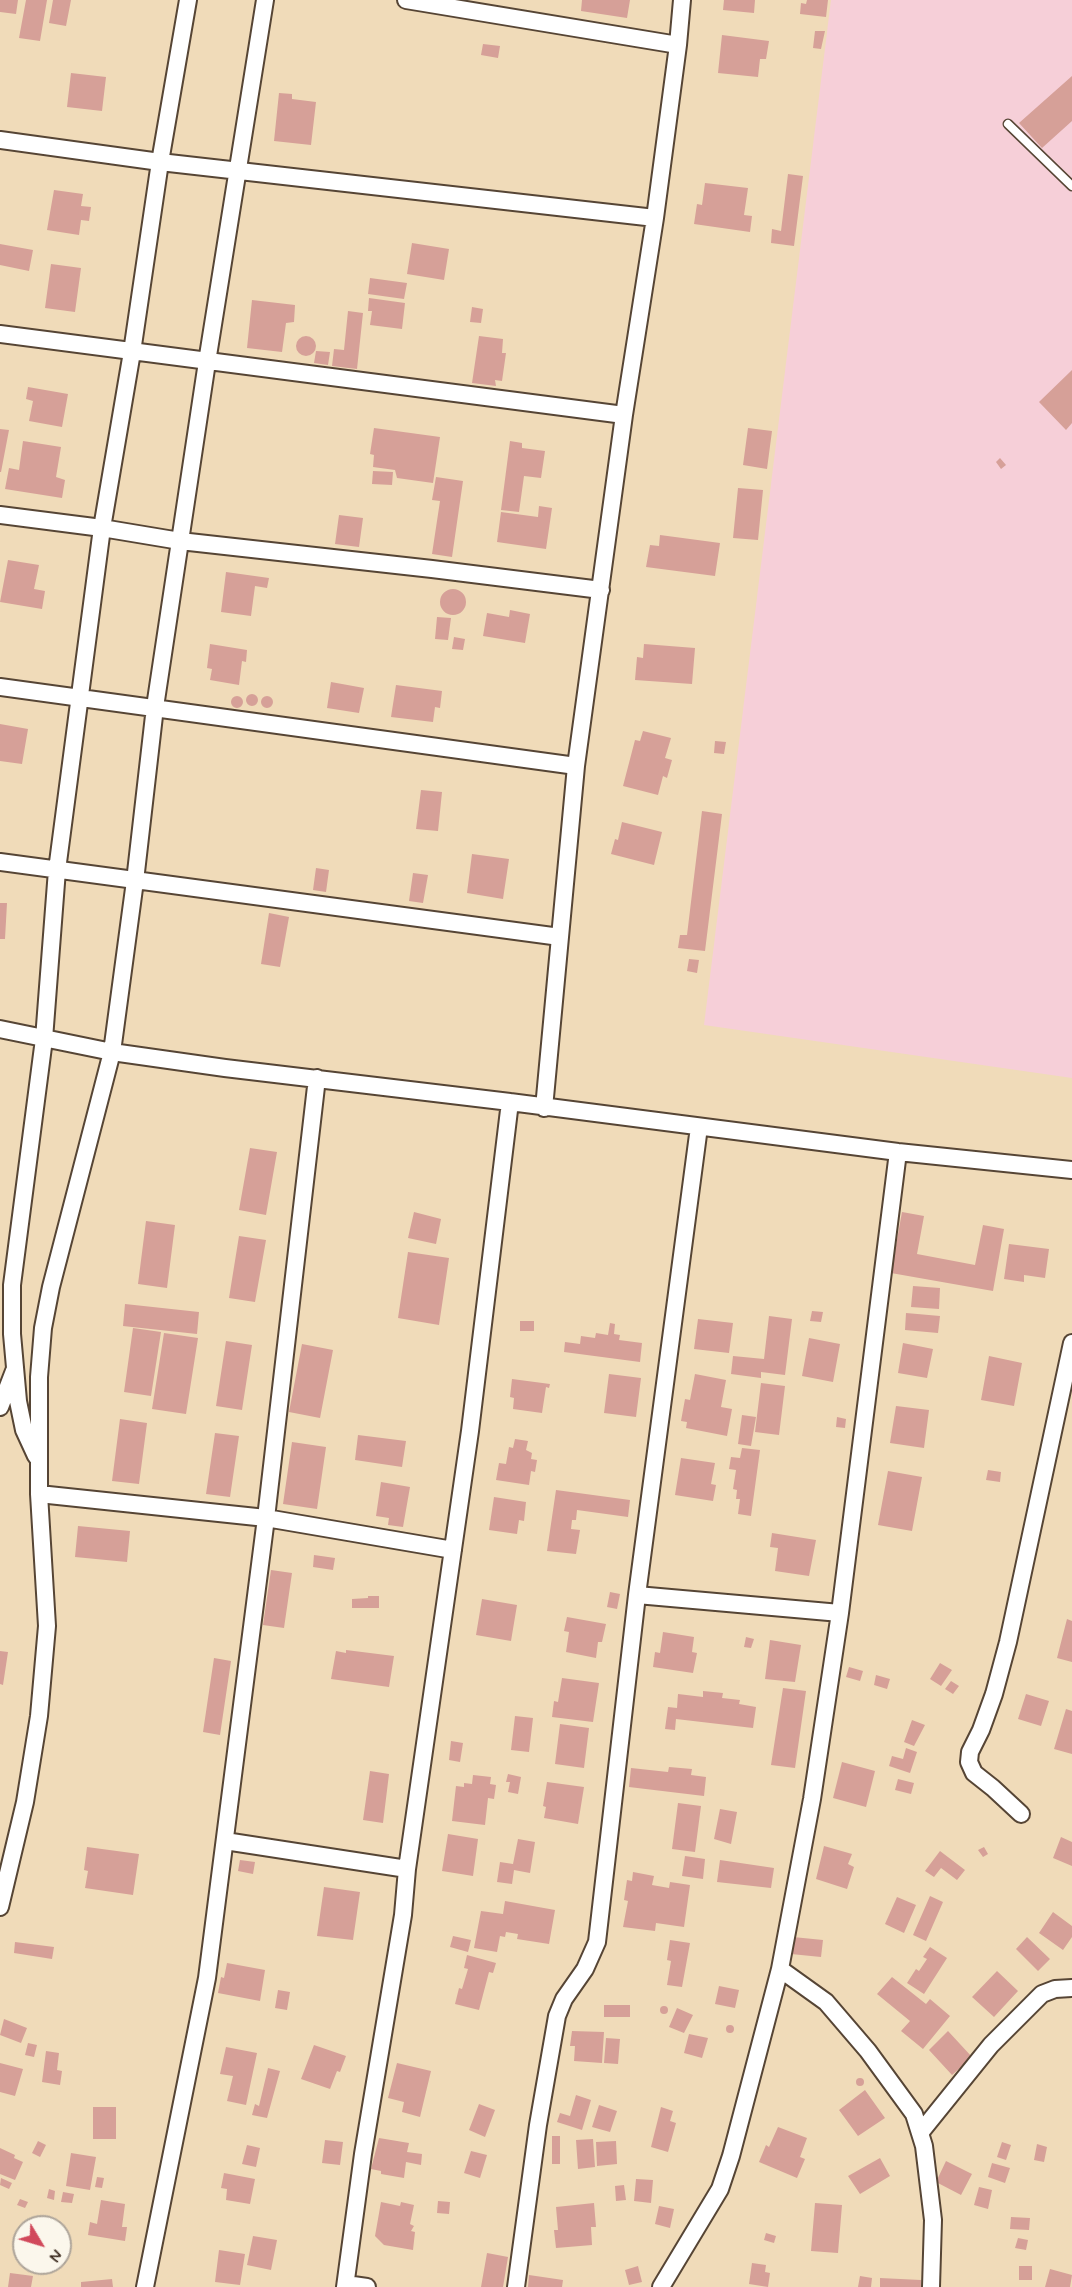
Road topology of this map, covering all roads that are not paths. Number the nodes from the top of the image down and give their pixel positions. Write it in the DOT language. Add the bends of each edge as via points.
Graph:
graph roads {
  1 [pos="188,0"];
  2 [pos="265,0"];
  3 [pos="406,0"];
  4 [pos="682,0"];
  5 [pos="678,45"];
  6 [pos="1008,124"];
  7 [pos="0,140"];
  8 [pos="160,162"];
  9 [pos="237,169"];
  10 [pos="1072,186"];
  11 [pos="655,218"];
  12 [pos="0,334"];
  13 [pos="132,352"];
  14 [pos="207,362"];
  15 [pos="624,415"];
  16 [pos="0,515"];
  17 [pos="102,528"];
  18 [pos="180,541"];
  19 [pos="601,590"];
  20 [pos="0,687"];
  21 [pos="79,697"];
  22 [pos="155,707"];
  23 [pos="576,766"];
  24 [pos="0,862"];
  25 [pos="57,870"];
  26 [pos="135,881"];
  27 [pos="560,937"];
  28 [pos="0,1029"];
  29 [pos="44,1039"];
  30 [pos="112,1052"];
  31 [pos="317,1078"];
  32 [pos="510,1102"];
  33 [pos="544,1108"];
  34 [pos="699,1127"];
  35 [pos="898,1152"];
  36 [pos="1072,1170"];
  37 [pos="6,1285"];
  38 [pos="1072,1342"];
  39 [pos="15,1368"];
  40 [pos="0,1407"];
  41 [pos="39,1463"];
  42 [pos="39,1494"];
  43 [pos="266,1518"];
  44 [pos="453,1550"];
  45 [pos="636,1595"];
  46 [pos="840,1613"];
  47 [pos="1021,1815"];
  48 [pos="225,1842"];
  49 [pos="407,1869"];
  50 [pos="0,1907"];
  51 [pos="780,1969"];
  52 [pos="1072,1988"];
  53 [pos="920,2133"];
  54 [pos="346,2285"];
  55 [pos="145,2287"];
  56 [pos="366,2287"];
  57 [pos="516,2287"];
  58 [pos="662,2287"];
  59 [pos="931,2287"];
  1 -- 8 [label="street"];
  2 -- 9 [label="street"];
  3 -- 5 [label="street"];
  4 -- 5 [label="street"];
  5 -- 11 [label="street"];
  6 -- 10 [label="lane"];
  7 -- 8 [label="street"];
  8 -- 9 [label="street"];
  8 -- 13 [label="street"];
  9 -- 11 [label="street"];
  9 -- 14 [label="street"];
  11 -- 15 [label="street"];
  12 -- 13 [label="street"];
  13 -- 14 [label="street"];
  13 -- 17 [label="street"];
  14 -- 15 [label="street"];
  14 -- 18 [label="street"];
  15 -- 19 [label="street"];
  16 -- 17 [label="street"];
  17 -- 18 [label="street"];
  17 -- 21 [label="street"];
  18 -- 19 [label="street"];
  18 -- 22 [label="street"];
  19 -- 23 [label="street"];
  20 -- 21 [label="street"];
  21 -- 22 [label="street"];
  21 -- 25 [label="street"];
  22 -- 23 [label="street"];
  22 -- 26 [label="street"];
  23 -- 27 [label="street"];
  24 -- 25 [label="street"];
  25 -- 26 [label="street"];
  25 -- 29 [label="street"];
  26 -- 27 [label="street"];
  26 -- 30 [label="street"];
  27 -- 33 [label="street"];
  28 -- 29 [label="street"];
  29 -- 30 [label="street"];
  29 -- 37 [label="street"];
  30 -- 31 [label="street"];
  30 -- 41 [label="street" via="43,1328"];
  31 -- 32 [label="street"];
  31 -- 43 [label="street"];
  32 -- 33 [label="street"];
  32 -- 44 [label="street"];
  33 -- 34 [label="street"];
  34 -- 35 [label="street"];
  34 -- 45 [label="street"];
  35 -- 36 [label="street"];
  35 -- 46 [label="street"];
  37 -- 39 [label="street"];
  38 -- 47 [label="street" via="1008,1642 994,1694 969,1752 974,1773"];
  39 -- 40 [label="street"];
  39 -- 41 [label="street" via="24,1430"];
  41 -- 42 [label="street"];
  42 -- 43 [label="street"];
  42 -- 50 [label="street" via="47,1626 39,1716 25,1802"];
  43 -- 44 [label="street"];
  43 -- 48 [label="street"];
  44 -- 49 [label="street"];
  45 -- 46 [label="street"];
  45 -- 57 [label="street" via="597,1942 557,2016"];
  46 -- 51 [label="street" via="812,1799"];
  48 -- 49 [label="street"];
  48 -- 55 [label="street" via="207,1978"];
  49 -- 54 [label="street"];
  51 -- 53 [label="street" via="826,2002 847,2026 914,2114"];
  51 -- 58 [label="street" via="720,2188"];
  52 -- 53 [label="street" via="1042,1994 991,2045"];
  53 -- 59 [label="street" via="933,2220"];
  54 -- 56 [label="street"];
}
